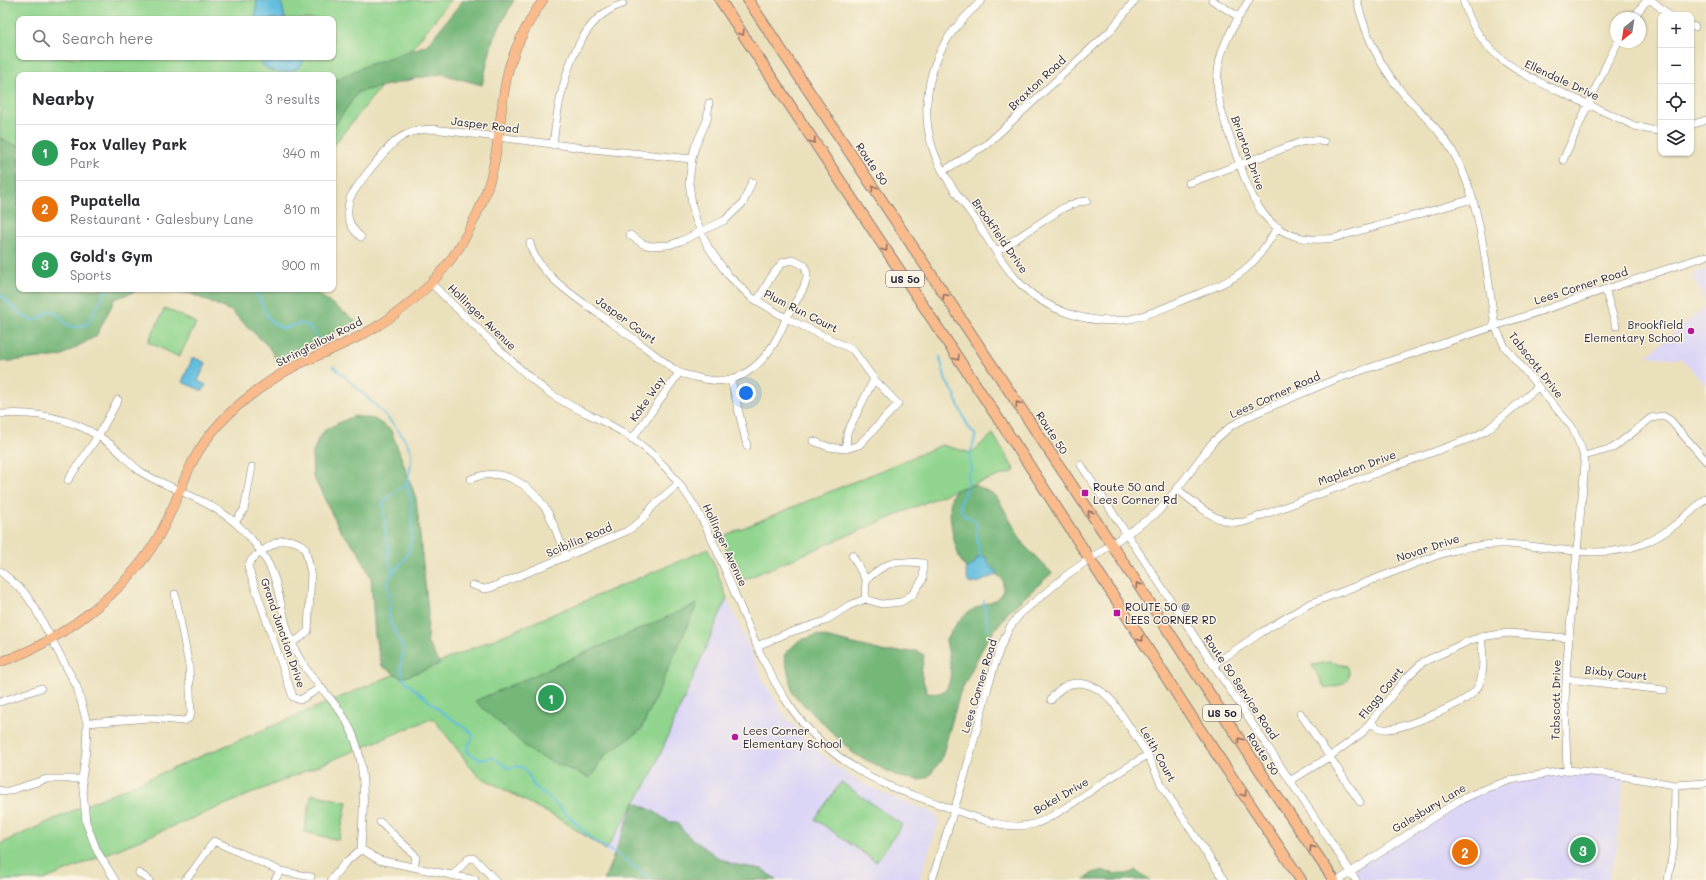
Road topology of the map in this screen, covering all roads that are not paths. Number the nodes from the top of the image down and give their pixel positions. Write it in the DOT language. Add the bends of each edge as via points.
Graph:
graph roads {
  1 [pos="543,0"];
  2 [pos="720,0"];
  3 [pos="748,0"];
  4 [pos="982,0"];
  5 [pos="1135,0"];
  6 [pos="1212,0"];
  7 [pos="1249,0"];
  8 [pos="1357,0"];
  9 [pos="1463,0"];
  10 [pos="1647,0"];
  11 [pos="1651,0"];
  12 [pos="623,4"];
  13 [pos="1638,12"];
  14 [pos="1665,12"];
  15 [pos="1239,17"];
  16 [pos="1615,48"];
  17 [pos="709,103"];
  18 [pos="1588,104"];
  19 [pos="1706,120"];
  20 [pos="1694,124"];
  21 [pos="1658,131"];
  22 [pos="497,138"];
  23 [pos="1324,142"];
  24 [pos="553,145"];
  25 [pos="692,159"];
  26 [pos="1563,160"];
  27 [pos="1240,165"];
  28 [pos="943,171"];
  29 [pos="752,182"];
  30 [pos="1189,183"];
  31 [pos="1474,199"];
  32 [pos="1087,201"];
  33 [pos="1278,227"];
  34 [pos="700,232"];
  35 [pos="630,235"];
  36 [pos="361,237"];
  37 [pos="530,243"];
  38 [pos="996,252"];
  39 [pos="1706,256"];
  40 [pos="431,283"];
  41 [pos="1605,289"];
  42 [pos="757,301"];
  43 [pos="786,318"];
  44 [pos="1495,326"];
  45 [pos="1616,326"];
  46 [pos="679,372"];
  47 [pos="731,379"];
  48 [pos="874,379"];
  49 [pos="1538,387"];
  50 [pos="118,400"];
  51 [pos="0,414"];
  52 [pos="98,436"];
  53 [pos="632,439"];
  54 [pos="813,441"];
  55 [pos="747,446"];
  56 [pos="846,448"];
  57 [pos="1584,456"];
  58 [pos="1706,461"];
  59 [pos="1081,466"];
  60 [pos="252,467"];
  61 [pos="472,479"];
  62 [pos="68,480"];
  63 [pos="679,483"];
  64 [pos="1177,489"];
  65 [pos="180,491"];
  66 [pos="1706,498"];
  67 [pos="235,522"];
  68 [pos="1126,534"];
  69 [pos="1112,545"];
  70 [pos="1578,551"];
  71 [pos="262,552"];
  72 [pos="852,555"];
  73 [pos="566,557"];
  74 [pos="1090,559"];
  75 [pos="0,571"];
  76 [pos="866,580"];
  77 [pos="472,585"];
  78 [pos="175,594"];
  79 [pos="865,600"];
  80 [pos="1480,637"];
  81 [pos="1569,638"];
  82 [pos="52,639"];
  83 [pos="291,643"];
  84 [pos="757,646"];
  85 [pos="0,662"];
  86 [pos="1213,665"];
  87 [pos="1566,679"];
  88 [pos="41,688"];
  89 [pos="320,688"];
  90 [pos="1664,690"];
  91 [pos="1051,700"];
  92 [pos="0,702"];
  93 [pos="1300,713"];
  94 [pos="88,723"];
  95 [pos="1371,723"];
  96 [pos="1148,755"];
  97 [pos="1329,757"];
  98 [pos="1567,770"];
  99 [pos="82,779"];
  100 [pos="1290,781"];
  101 [pos="1706,782"];
  102 [pos="1675,785"];
  103 [pos="0,790"];
  104 [pos="1360,802"];
  105 [pos="954,809"];
  106 [pos="380,822"];
  107 [pos="361,849"];
  108 [pos="414,866"];
  109 [pos="280,872"];
  110 [pos="1350,872"];
  111 [pos="139,873"];
  112 [pos="453,874"];
  113 [pos="311,877"];
  114 [pos="115,880"];
  115 [pos="149,880"];
  116 [pos="185,880"];
  117 [pos="275,880"];
  118 [pos="331,880"];
  119 [pos="475,880"];
  120 [pos="495,880"];
  121 [pos="932,880"];
  122 [pos="1224,880"];
  123 [pos="1301,880"];
  124 [pos="1334,880"];
  125 [pos="1339,880"];
  126 [pos="1356,880"];
  127 [pos="1668,880"];
  1 -- 22 [label="main road, Stringfellow Road" via="526,27 510,65"];
  2 -- 74 [label="highway, US 50, one-way"];
  69 -- 3 [label="highway, Route 50 / US 50, one-way"];
  4 -- 28 [label="street, Brookfield Drive" via="950,35 937,58 929,82 928,127 934,153"];
  5 -- 28 [label="street, Braxton Road" via="1111,30 986,145"];
  6 -- 15 [label="street"];
  7 -- 15 [label="street, Briarton Drive"];
  8 -- 31 [label="street, Tabscott Drive" via="1367,34 1382,65 1452,150"];
  9 -- 18 [label="street, Ellendale Drive" via="1476,30 1506,63 1527,77"];
  10 -- 13 [label="street"];
  11 -- 14 [label="street"];
  12 -- 24 [label="street" via="599,17 575,52 562,85"];
  15 -- 27 [label="street, Briarton Drive" via="1224,46 1217,83 1219,104"];
  16 -- 18 [label="street"];
  17 -- 25 [label="street, Plum Run Court" via="707,120"];
  18 -- 21 [label="street, Ellendale Drive" via="1642,128"];
  18 -- 26 [label="street"];
  19 -- 20 [label="street"];
  22 -- 24 [label="street, Jasper Road"];
  22 -- 36 [label="street, Jasper Road" via="425,129 399,138 385,151 350,198 347,206 348,220"];
  22 -- 40 [label="main road, Stringfellow Road" via="490,179 478,212 459,248"];
  23 -- 27 [label="street" via="1301,142"];
  24 -- 25 [label="street, Jasper Road"];
  25 -- 34 [label="street, Plum Run Court" via="690,196"];
  27 -- 30 [label="street"];
  27 -- 33 [label="street, Briarton Drive" via="1255,203"];
  28 -- 38 [label="street, Brookfield Drive"];
  29 -- 34 [label="street" via="743,203 726,220"];
  31 -- 33 [label="street, Briarton Drive" via="1324,240 1302,238"];
  31 -- 44 [label="street, Tabscott Drive"];
  32 -- 38 [label="street" via="1063,208"];
  33 -- 38 [label="street, Brookfield Drive" via="1252,263 1232,279 1157,311 1129,319 1085,318 1051,306 1029,292"];
  34 -- 35 [label="street" via="681,241 658,247 643,244"];
  34 -- 42 [label="street, Plum Run Court" via="728,275"];
  37 -- 46 [label="street, Jasper Court" via="539,264 565,289"];
  39 -- 41 [label="street, Lees Corner Road"];
  40 -- 53 [label="street, Hollinger Avenue" via="534,381 569,405"];
  40 -- 65 [label="main road, Stringfellow Road" via="381,324 295,366 246,399 211,433 195,458"];
  41 -- 44 [label="street, Lees Corner Road"];
  41 -- 45 [label="street"];
  42 -- 43 [label="street, Plum Run Court"];
  42 -- 43 [label="street, Jasper Court" via="783,262 793,260 805,266 807,275 804,284"];
  43 -- 47 [label="street, Jasper Court" via="769,354 746,373"];
  43 -- 48 [label="street, Plum Run Court" via="853,350"];
  44 -- 49 [label="street, Tabscott Drive" via="1505,347"];
  44 -- 64 [label="street, Lees Corner Road" via="1336,379 1243,419 1213,442"];
  46 -- 47 [label="street, Jasper Court" via="715,380"];
  46 -- 53 [label="street, Koke Way"];
  47 -- 55 [label="street"];
  48 -- 56 [label="street" via="847,433"];
  48 -- 56 [label="street, Plum Run Court" via="898,404 859,445"];
  49 -- 57 [label="street, Tabscott Drive" via="1572,427"];
  49 -- 64 [label="street, Mapleton Drive" via="1487,430 1474,437 1244,522 1219,520"];
  50 -- 52 [label="street"];
  51 -- 52 [label="street" via="52,416 75,423"];
  52 -- 62 [label="street"];
  52 -- 65 [label="street" via="110,443 151,479"];
  53 -- 63 [label="street, Hollinger Avenue" via="656,458"];
  54 -- 56 [label="street" via="829,448"];
  57 -- 58 [label="street" via="1614,448 1658,416 1670,420"];
  57 -- 70 [label="street, Tabscott Drive"];
  59 -- 68 [label="street, Route 50 Service Road"];
  60 -- 67 [label="street" via="244,510"];
  61 -- 73 [label="street" via="480,475 494,474 526,487 547,512"];
  63 -- 73 [label="street, Scibilia Road" via="634,527"];
  63 -- 84 [label="street, Hollinger Avenue" via="703,520"];
  64 -- 68 [label="street, Lees Corner Road" via="1156,513"];
  65 -- 67 [label="street" via="217,509"];
  65 -- 82 [label="main road, Stringfellow Road" via="158,538 126,580"];
  66 -- 70 [label="street, Novar Drive" via="1664,533 1643,544 1615,551"];
  67 -- 71 [label="street"];
  68 -- 69 [label="street, Lees Corner Road"];
  68 -- 86 [label="street, Route 50 Service Road"];
  69 -- 74 [label="street, Lees Corner Road"];
  124 -- 69 [label="highway, Route 50 / US 50, one-way"];
  70 -- 81 [label="street, Tabscott Drive"];
  70 -- 86 [label="street, Novar Drive" via="1492,544 1472,546 1438,555 1309,604"];
  71 -- 83 [label="street" via="277,586"];
  71 -- 83 [label="street" via="286,540 298,542 305,548 311,573 308,631"];
  71 -- 89 [label="street, Grand Junction Drive" via="251,559 248,567 293,697 304,699"];
  72 -- 76 [label="street"];
  73 -- 77 [label="street, Scibilia Road" via="490,588"];
  74 -- 105 [label="street, Lees Corner Road" via="1025,609 1006,633"];
  74 -- 123 [label="highway, US 50, one-way"];
  75 -- 82 [label="street" via="24,592"];
  76 -- 79 [label="street"];
  76 -- 79 [label="street" via="879,568 894,562 923,563 923,579 913,594 901,602 882,604"];
  78 -- 94 [label="street" via="189,666 189,718 184,721 150,718"];
  79 -- 84 [label="street" via="848,606 825,621"];
  80 -- 81 [label="street, Flagg Court" via="1508,633"];
  80 -- 95 [label="street, Flagg Court" via="1423,662 1404,680"];
  80 -- 95 [label="street" via="1483,657 1480,679 1475,691 1432,716 1411,723 1387,730 1379,729"];
  81 -- 87 [label="street, Tabscott Drive"];
  82 -- 85 [label="main road, Stringfellow Road" via="31,651"];
  82 -- 94 [label="street" via="77,687"];
  83 -- 89 [label="street" via="300,662"];
  84 -- 105 [label="street, Hollinger Avenue" via="771,677 791,710 829,749 860,772 881,783"];
  86 -- 100 [label="street, Route 50 Service Road"];
  87 -- 90 [label="street, Bixby Court"];
  87 -- 98 [label="street, Tabscott Drive"];
  88 -- 92 [label="street"];
  89 -- 107 [label="street" via="344,718 360,754 364,780"];
  91 -- 96 [label="street, Leith Court" via="1060,689 1074,683 1098,689 1113,702"];
  93 -- 97 [label="street"];
  94 -- 99 [label="street"];
  95 -- 97 [label="street, Flagg Court" via="1362,733"];
  96 -- 105 [label="street, Bokel Drive" via="1048,819 1031,825 999,824"];
  96 -- 122 [label="street, Leith Court" via="1162,786"];
  97 -- 100 [label="street, Flagg Court"];
  97 -- 104 [label="street"];
  98 -- 102 [label="street, Galesbury Lane" via="1618,775"];
  98 -- 110 [label="street, Galesbury Lane" via="1511,780 1469,796 1435,815"];
  99 -- 103 [label="street" via="47,779 5,792"];
  99 -- 114 [label="street" via="84,812 89,832 102,861"];
  100 -- 110 [label="street, Route 50 Service Road"];
  101 -- 102 [label="street, Galesbury Lane"];
  102 -- 127 [label="street" via="1674,844"];
  105 -- 121 [label="street, Lees Corner Road"];
  106 -- 108 [label="street" via="414,854"];
  107 -- 108 [label="street" via="378,860"];
  107 -- 118 [label="street"];
  108 -- 112 [label="street"];
  109 -- 113 [label="street"];
  109 -- 116 [label="street" via="214,841"];
  109 -- 117 [label="street"];
  110 -- 125 [label="street, Galesbury Lane"];
  110 -- 126 [label="street, Route 50 Service Road"];
  111 -- 115 [label="street"];
  112 -- 119 [label="street"];
  112 -- 120 [label="street" via="472,858"];
}
